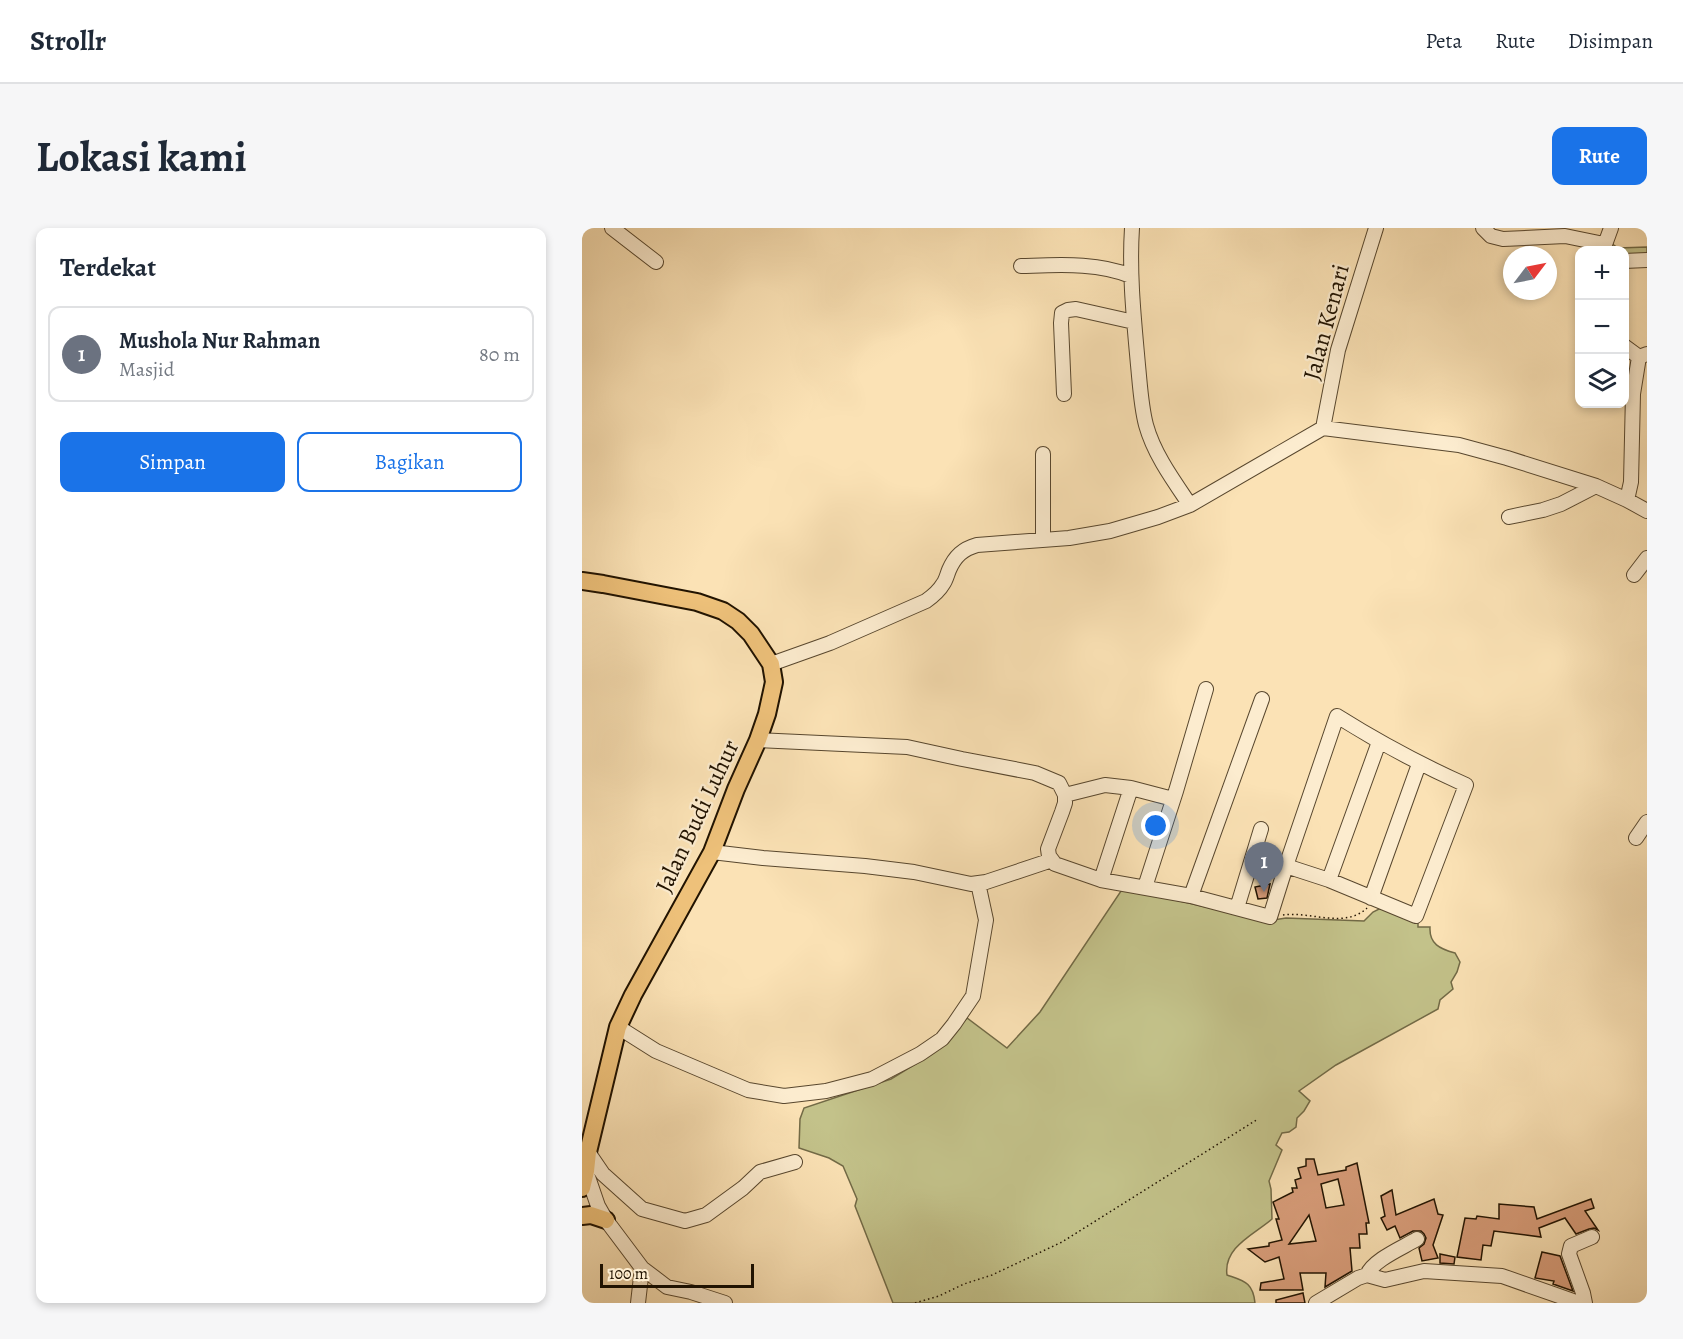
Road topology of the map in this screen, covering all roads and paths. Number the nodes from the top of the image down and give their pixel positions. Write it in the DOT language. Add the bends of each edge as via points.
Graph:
graph roads {
  1 [pos="612,228"];
  2 [pos="1132,228"];
  3 [pos="1376,228"];
  4 [pos="1483,228"];
  5 [pos="1611,228"];
  6 [pos="1600,246"];
  7 [pos="1603,246"];
  8 [pos="1647,260"];
  9 [pos="1629,261"];
  10 [pos="656,262"];
  11 [pos="1021,266"];
  12 [pos="1131,276"];
  13 [pos="1134,322"];
  14 [pos="1629,349"];
  15 [pos="1643,356"];
  16 [pos="1064,394"];
  17 [pos="1323,428"];
  18 [pos="1043,454"];
  19 [pos="1596,486"];
  20 [pos="1627,500"];
  21 [pos="1190,505"];
  22 [pos="1647,511"];
  23 [pos="1509,517"];
  24 [pos="1043,540"];
  25 [pos="1647,558"];
  26 [pos="1634,576"];
  27 [pos="582,581"];
  28 [pos="771,664"];
  29 [pos="1206,689"];
  30 [pos="1262,699"];
  31 [pos="758,740"];
  32 [pos="1379,742"];
  33 [pos="1419,764"];
  34 [pos="1131,788"];
  35 [pos="1065,795"];
  36 [pos="1173,799"];
  37 [pos="1647,822"];
  38 [pos="1261,829"];
  39 [pos="1636,838"];
  40 [pos="712,852"];
  41 [pos="1052,860"];
  42 [pos="1286,866"];
  43 [pos="1101,880"];
  44 [pos="1329,880"];
  45 [pos="978,883"];
  46 [pos="1145,887"];
  47 [pos="1191,896"];
  48 [pos="1371,898"];
  49 [pos="1237,908"];
  50 [pos="1270,917"];
  51 [pos="618,1027"];
  52 [pos="1258,1119"];
  53 [pos="588,1152"];
  54 [pos="795,1162"];
  55 [pos="586,1171"];
  56 [pos="582,1188"];
  57 [pos="582,1216"];
  58 [pos="606,1220"];
  59 [pos="1592,1237"];
  60 [pos="1417,1239"];
  61 [pos="642,1268"];
  62 [pos="1367,1275"];
  63 [pos="690,1298"];
  64 [pos="639,1303"];
  65 [pos="725,1303"];
  66 [pos="915,1303"];
  67 [pos="1316,1303"];
  68 [pos="1579,1303"];
  69 [pos="1585,1303"];
  1 -- 10 [label="street"];
  2 -- 12 [label="street"];
  3 -- 17 [label="street, Jalan Kenari" via="1338,350"];
  4 -- 6 [label="street" via="1491,236 1503,239 1565,236"];
  5 -- 7 [label="street"];
  8 -- 9 [label="street"];
  11 -- 12 [label="street" via="1089,267"];
  12 -- 13 [label="street"];
  13 -- 16 [label="street" via="1076,309 1062,313"];
  13 -- 21 [label="street" via="1146,425 1160,459"];
  14 -- 15 [label="street"];
  15 -- 20 [label="street" via="1633,394"];
  17 -- 19 [label="street" via="1459,445"];
  17 -- 21 [label="street"];
  18 -- 24 [label="street"];
  19 -- 20 [label="street"];
  19 -- 23 [label="street" via="1561,504"];
  20 -- 22 [label="street"];
  21 -- 24 [label="street" via="1110,531"];
  24 -- 28 [label="street" via="968,548 962,551 936,594 926,601"];
  25 -- 26 [label="street"];
  27 -- 28 [label="main road" via="697,602 723,611 751,634"];
  28 -- 31 [label="main road, Jalan Budi Luhur" via="774,682"];
  29 -- 36 [label="street"];
  30 -- 47 [label="street"];
  31 -- 35 [label="street" via="907,747 1035,773 1059,783"];
  31 -- 40 [label="main road, Jalan Budi Luhur"];
  32 -- 33 [label="street"];
  32 -- 42 [label="street" via="1337,716"];
  32 -- 44 [label="street"];
  33 -- 48 [label="street"];
  33 -- 48 [label="street" via="1466,785 1416,916"];
  34 -- 35 [label="street" via="1105,785"];
  34 -- 36 [label="street"];
  34 -- 43 [label="street"];
  35 -- 41 [label="street" via="1048,849"];
  36 -- 46 [label="street"];
  37 -- 39 [label="street"];
  38 -- 49 [label="street"];
  40 -- 45 [label="street" via="865,866"];
  40 -- 51 [label="main road, Jalan Budi Luhur"];
  41 -- 43 [label="street" via="1061,867"];
  41 -- 45 [label="street"];
  42 -- 44 [label="street"];
  42 -- 50 [label="street"];
  43 -- 46 [label="street"];
  44 -- 48 [label="street"];
  45 -- 51 [label="street" via="986,920 973,996 942,1039 872,1078 826,1091 784,1096 748,1090 656,1051"];
  46 -- 47 [label="street"];
  47 -- 49 [label="street"];
  48 -- 50 [label="path" via="1367,910 1353,918 1294,913"];
  49 -- 50 [label="street"];
  51 -- 53 [label="main road, Jalan Budi Luhur"];
  52 -- 66 [label="path" via="1062,1242 992,1275"];
  53 -- 54 [label="street" via="603,1174 642,1209 685,1221 706,1215 760,1172"];
  53 -- 55 [label="main road, Jalan Budi Luhur"];
  55 -- 56 [label="main road, Jalan Budi Luhur"];
  55 -- 58 [label="street"];
  57 -- 58 [label="main road"];
  58 -- 61 [label="street"];
  59 -- 69 [label="street" via="1569,1249"];
  60 -- 62 [label="street" via="1379,1261"];
  61 -- 63 [label="street"];
  61 -- 64 [label="street"];
  62 -- 67 [label="street"];
  62 -- 68 [label="street" via="1385,1280 1424,1271 1502,1276"];
  63 -- 65 [label="street"];
}
